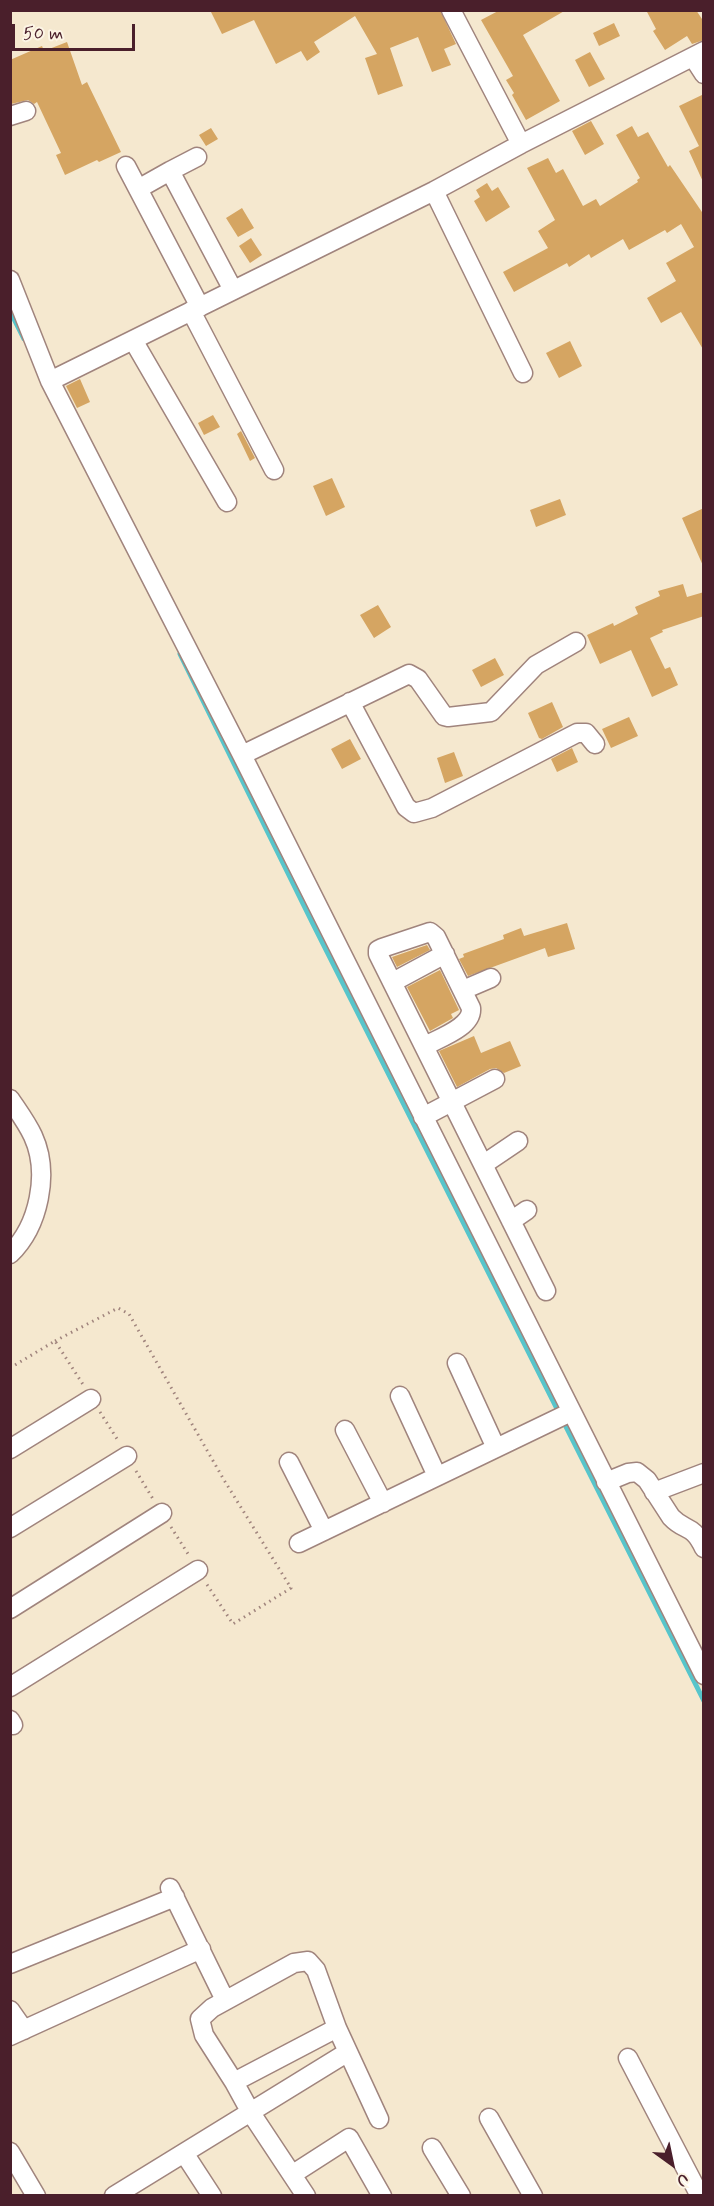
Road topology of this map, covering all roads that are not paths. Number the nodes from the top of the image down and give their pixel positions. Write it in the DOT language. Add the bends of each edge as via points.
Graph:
graph roads {
  1 [pos="451,10"];
  2 [pos="698,54"];
  3 [pos="704,74"];
  4 [pos="521,144"];
  5 [pos="197,157"];
  6 [pos="126,166"];
  7 [pos="170,171"];
  8 [pos="138,189"];
  9 [pos="434,191"];
  10 [pos="10,280"];
  11 [pos="233,290"];
  12 [pos="196,309"];
  13 [pos="133,340"];
  14 [pos="523,373"];
  15 [pos="50,381"];
  16 [pos="274,470"];
  17 [pos="227,502"];
  18 [pos="576,642"];
  19 [pos="350,702"];
  20 [pos="595,744"];
  21 [pos="242,755"];
  22 [pos="445,954"];
  23 [pos="491,978"];
  24 [pos="393,982"];
  25 [pos="463,990"];
  26 [pos="425,1046"];
  27 [pos="495,1079"];
  28 [pos="10,1099"];
  29 [pos="452,1102"];
  30 [pos="423,1116"];
  31 [pos="518,1141"];
  32 [pos="484,1164"];
  33 [pos="527,1210"];
  34 [pos="511,1221"];
  35 [pos="10,1254"];
  36 [pos="546,1291"];
  37 [pos="457,1363"];
  38 [pos="400,1395"];
  39 [pos="91,1399"];
  40 [pos="564,1415"];
  41 [pos="345,1430"];
  42 [pos="496,1448"];
  43 [pos="10,1449"];
  44 [pos="127,1456"];
  45 [pos="289,1462"];
  46 [pos="704,1473"];
  47 [pos="437,1476"];
  48 [pos="606,1482"];
  49 [pos="654,1492"];
  50 [pos="383,1503"];
  51 [pos="162,1513"];
  52 [pos="10,1528"];
  53 [pos="324,1531"];
  54 [pos="299,1543"];
  55 [pos="704,1548"];
  56 [pos="198,1570"];
  57 [pos="10,1609"];
  58 [pos="704,1675"];
  59 [pos="10,1687"];
  60 [pos="201,1949"];
  61 [pos="10,1964"];
  62 [pos="225,2001"];
  63 [pos="10,2010"];
  64 [pos="337,2028"];
  65 [pos="17,2033"];
  66 [pos="348,2052"];
  67 [pos="628,2058"];
  68 [pos="234,2082"];
  69 [pos="251,2113"];
  70 [pos="489,2118"];
  71 [pos="379,2119"];
  72 [pos="432,2148"];
  73 [pos="10,2152"];
  74 [pos="184,2153"];
  75 [pos="293,2174"];
  76 [pos="117,2195"];
  77 [pos="36,2196"];
  78 [pos="212,2196"];
  79 [pos="306,2196"];
  80 [pos="382,2196"];
  81 [pos="461,2196"];
  82 [pos="533,2196"];
  83 [pos="700,2196"];
  1 -- 4 [label="street"];
  2 -- 3 [label="street"];
  2 -- 4 [label="street"];
  4 -- 9 [label="street"];
  5 -- 7 [label="street"];
  6 -- 8 [label="street"];
  7 -- 8 [label="street"];
  7 -- 11 [label="street"];
  8 -- 12 [label="street"];
  9 -- 11 [label="street"];
  9 -- 14 [label="street"];
  10 -- 15 [label="street"];
  11 -- 12 [label="street"];
  12 -- 13 [label="street"];
  12 -- 16 [label="street"];
  13 -- 15 [label="street"];
  13 -- 17 [label="street"];
  15 -- 21 [label="street"];
  18 -- 19 [label="street" via="536,665 491,712 444,716 418,679 409,674"];
  19 -- 20 [label="street" via="406,807 414,813 432,808 577,733 586,732"];
  19 -- 21 [label="street"];
  21 -- 30 [label="street"];
  22 -- 24 [label="street"];
  22 -- 24 [label="street" via="430,932 380,948 378,954"];
  22 -- 25 [label="street"];
  23 -- 25 [label="street"];
  24 -- 26 [label="street"];
  25 -- 26 [label="street" via="471,1008 470,1019"];
  26 -- 29 [label="street"];
  27 -- 29 [label="street"];
  28 -- 35 [label="street" via="33,1136 41,1176 30,1225 22,1242"];
  29 -- 30 [label="street"];
  29 -- 32 [label="street"];
  30 -- 40 [label="street"];
  31 -- 32 [label="street"];
  32 -- 34 [label="street"];
  33 -- 34 [label="street"];
  34 -- 36 [label="street"];
  37 -- 42 [label="street"];
  38 -- 47 [label="street"];
  39 -- 43 [label="street"];
  40 -- 42 [label="street"];
  40 -- 48 [label="street"];
  41 -- 50 [label="street"];
  42 -- 47 [label="street"];
  44 -- 52 [label="street"];
  45 -- 53 [label="street"];
  46 -- 49 [label="street"];
  47 -- 50 [label="street"];
  48 -- 49 [label="street" via="637,1472"];
  48 -- 58 [label="street"];
  49 -- 55 [label="street" via="675,1521 698,1535"];
  50 -- 53 [label="street"];
  51 -- 57 [label="street"];
  53 -- 54 [label="street"];
  56 -- 59 [label="street"];
  60 -- 61 [label="street" via="172,1893"];
  60 -- 62 [label="street"];
  60 -- 65 [label="street"];
  62 -- 64 [label="street" via="294,1963 308,1961 316,1970"];
  62 -- 68 [label="street" via="200,2019 204,2035"];
  63 -- 65 [label="street"];
  64 -- 66 [label="street"];
  64 -- 68 [label="street"];
  66 -- 69 [label="street"];
  66 -- 71 [label="street"];
  67 -- 83 [label="street"];
  68 -- 69 [label="street"];
  69 -- 74 [label="street"];
  69 -- 75 [label="street"];
  70 -- 82 [label="street"];
  72 -- 81 [label="street"];
  73 -- 77 [label="street"];
  74 -- 76 [label="street"];
  74 -- 78 [label="street"];
  75 -- 79 [label="street"];
  75 -- 80 [label="street" via="349,2138"];
}
